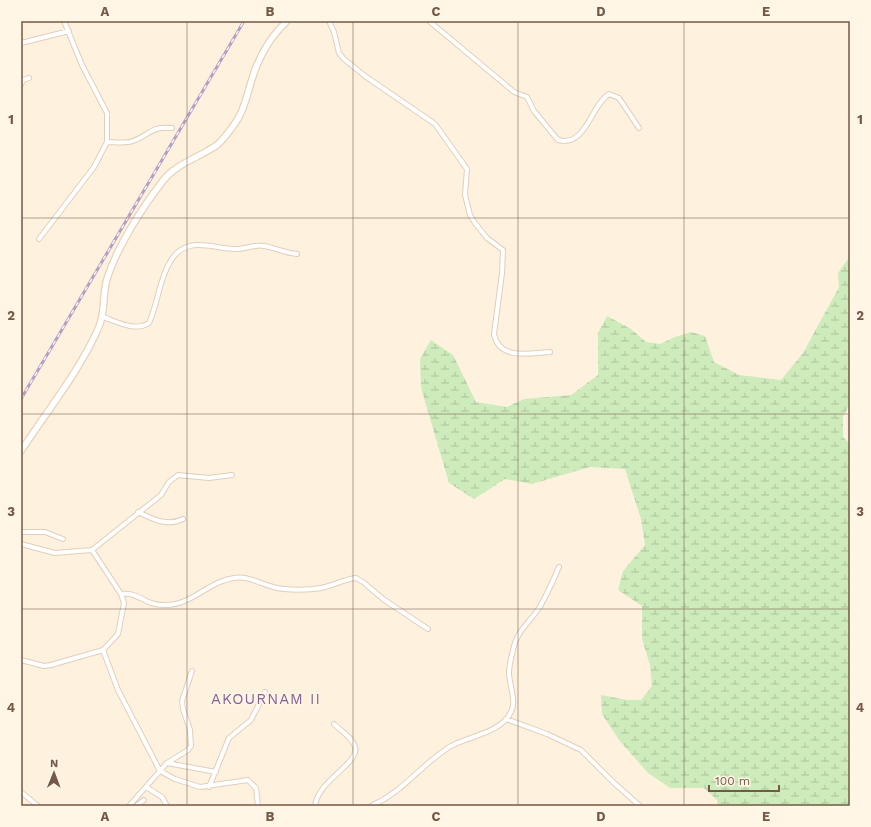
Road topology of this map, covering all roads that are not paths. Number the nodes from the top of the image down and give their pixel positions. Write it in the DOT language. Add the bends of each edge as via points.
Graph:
graph roads {
  1 [pos="64,21"];
  2 [pos="287,21"];
  3 [pos="329,21"];
  4 [pos="429,21"];
  5 [pos="69,31"];
  6 [pos="21,43"];
  7 [pos="29,78"];
  8 [pos="21,85"];
  9 [pos="172,128"];
  10 [pos="639,128"];
  11 [pos="107,142"];
  12 [pos="39,239"];
  13 [pos="297,254"];
  14 [pos="103,317"];
  15 [pos="550,352"];
  16 [pos="21,451"];
  17 [pos="232,476"];
  18 [pos="138,512"];
  19 [pos="183,519"];
  20 [pos="21,532"];
  21 [pos="63,539"];
  22 [pos="21,544"];
  23 [pos="92,550"];
  24 [pos="559,567"];
  25 [pos="121,594"];
  26 [pos="428,629"];
  27 [pos="103,650"];
  28 [pos="21,660"];
  29 [pos="192,671"];
  30 [pos="265,692"];
  31 [pos="506,720"];
  32 [pos="334,724"];
  33 [pos="167,762"];
  34 [pos="160,771"];
  35 [pos="216,772"];
  36 [pos="146,786"];
  37 [pos="209,787"];
  38 [pos="21,792"];
  39 [pos="144,800"];
  40 [pos="38,806"];
  41 [pos="129,806"];
  42 [pos="136,806"];
  43 [pos="167,806"];
  44 [pos="258,806"];
  45 [pos="315,806"];
  46 [pos="372,806"];
  47 [pos="640,806"];
  1 -- 5 [label="street"];
  2 -- 14 [label="street" via="261,54 245,104 228,133 217,144 172,171 138,219 114,261 107,279 103,297"];
  3 -- 15 [label="street" via="339,53 344,59 435,124 467,169 466,195 470,215 487,238 502,250 502,273 494,334 497,343 511,353"];
  4 -- 10 [label="street" via="514,92 527,97 534,111 558,140 570,141 579,135 609,94 619,98"];
  5 -- 6 [label="street"];
  5 -- 11 [label="street" via="82,65 107,113"];
  7 -- 8 [label="street"];
  9 -- 11 [label="street" via="151,130 127,143"];
  11 -- 12 [label="street" via="94,167"];
  13 -- 14 [label="street" via="261,245 238,249 200,244 185,247 169,263 149,323 134,327"];
  14 -- 16 [label="street" via="78,367"];
  17 -- 18 [label="street" via="209,478 178,475 169,482 161,495"];
  18 -- 19 [label="street" via="159,522 174,523"];
  18 -- 23 [label="street" via="125,526"];
  20 -- 21 [label="street" via="45,532"];
  22 -- 23 [label="street" via="55,553"];
  23 -- 25 [label="street"];
  24 -- 31 [label="street" via="540,606 518,635 509,673 512,712"];
  25 -- 26 [label="street" via="136,595 149,604 166,606 176,604 234,577 283,589 321,588 356,578"];
  25 -- 27 [label="street" via="124,607 120,629 113,641"];
  27 -- 28 [label="street" via="44,666"];
  27 -- 34 [label="street" via="118,690"];
  29 -- 33 [label="street" via="182,701 182,709 190,730 191,746"];
  30 -- 35 [label="street" via="252,720 229,738"];
  31 -- 46 [label="street" via="430,759 402,788"];
  31 -- 47 [label="street" via="581,750"];
  32 -- 45 [label="street" via="353,742 355,750 348,764 321,788"];
  33 -- 34 [label="street"];
  33 -- 35 [label="street"];
  34 -- 36 [label="street"];
  34 -- 37 [label="street" via="186,784"];
  35 -- 37 [label="street"];
  36 -- 41 [label="street"];
  36 -- 43 [label="street" via="162,797"];
  37 -- 44 [label="street" via="242,779 248,780 256,788"];
  38 -- 40 [label="street"];
  39 -- 42 [label="street"];
}
